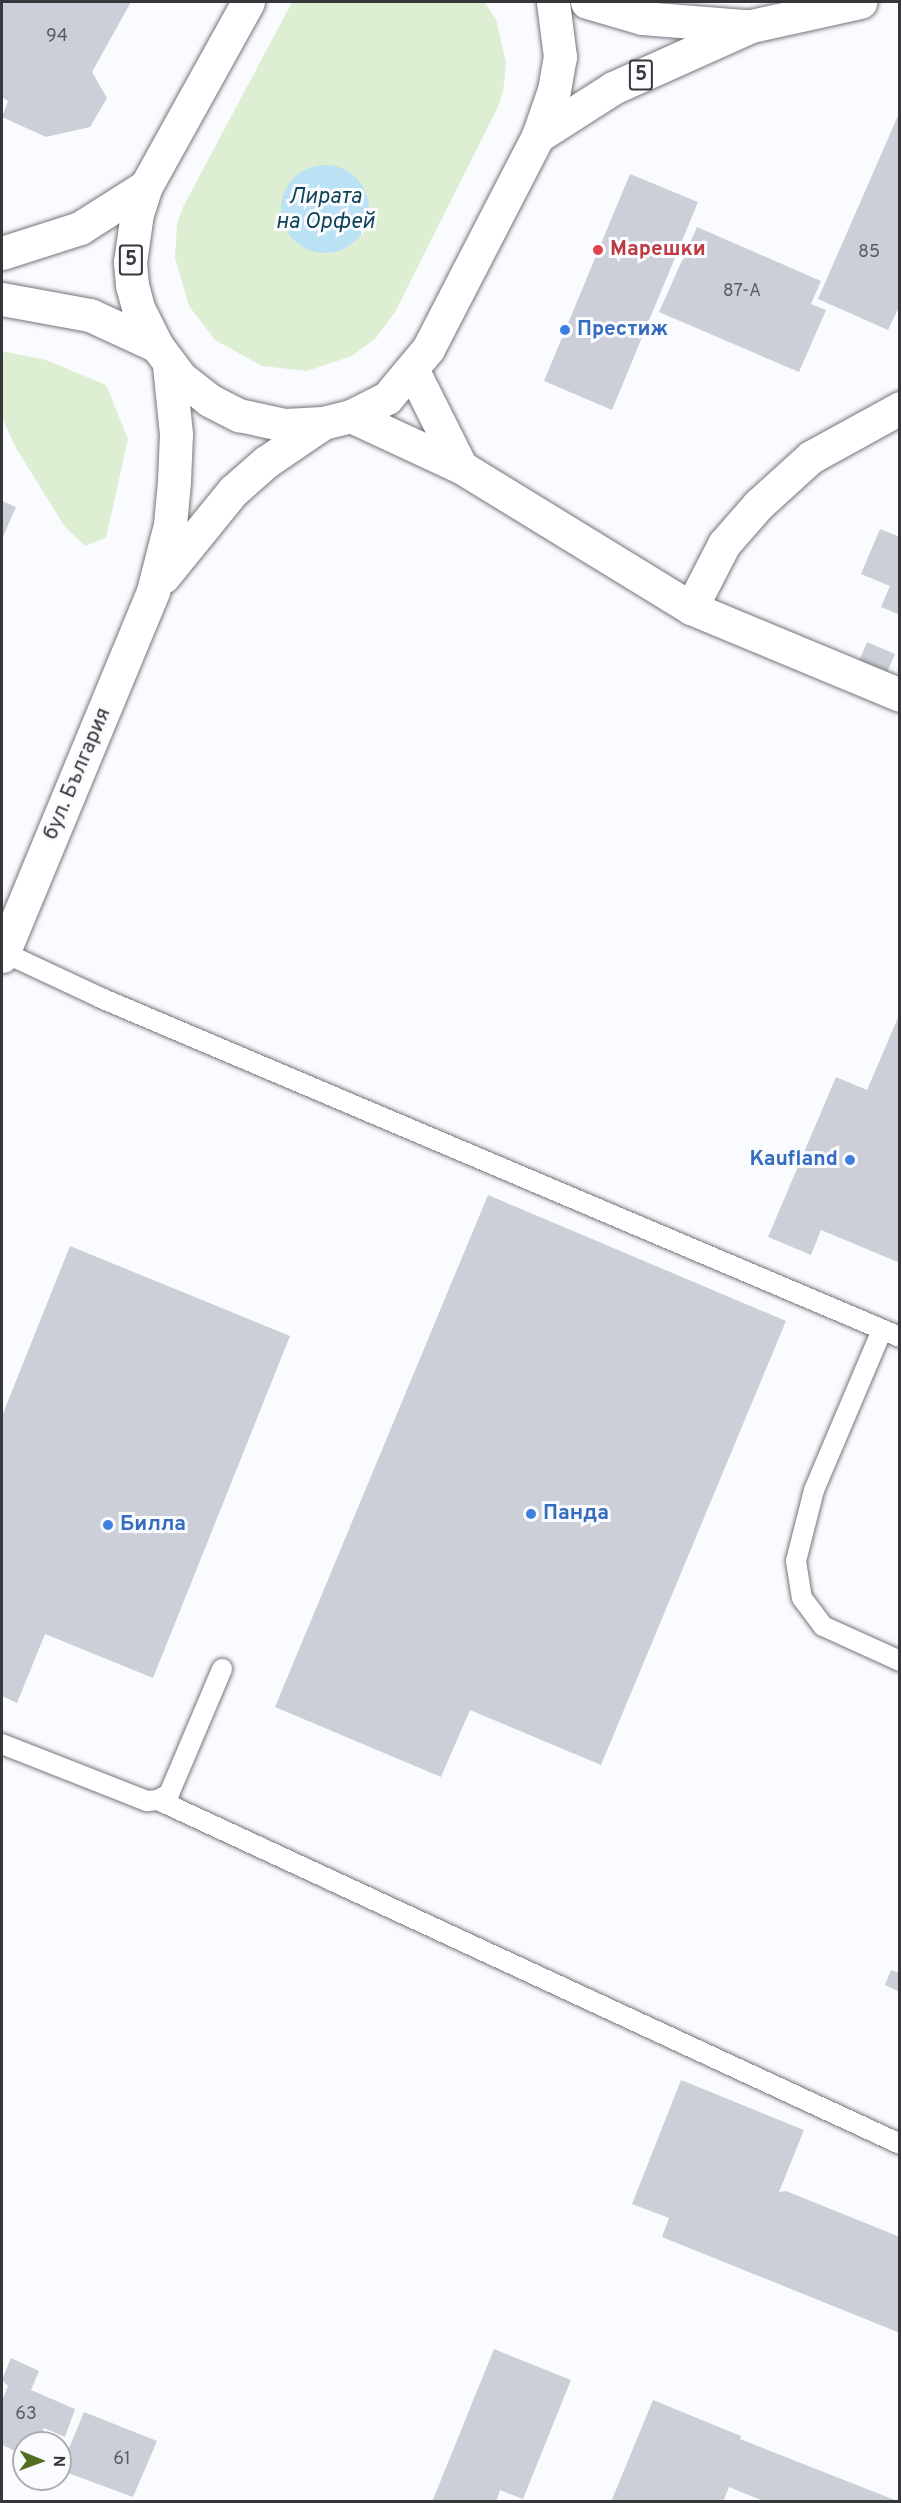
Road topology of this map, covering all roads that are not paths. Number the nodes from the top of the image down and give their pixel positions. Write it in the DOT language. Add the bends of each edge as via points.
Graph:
graph roads {
  1 [pos="248,2"];
  2 [pos="553,2"];
  3 [pos="586,2"];
  4 [pos="860,2"];
  5 [pos="752,26"];
  6 [pos="538,136"];
  7 [pos="146,186"];
  8 [pos="2,253"];
  9 [pos="2,298"];
  10 [pos="163,356"];
  11 [pos="412,369"];
  12 [pos="900,408"];
  13 [pos="337,420"];
  14 [pos="461,467"];
  15 [pos="153,591"];
  16 [pos="691,608"];
  17 [pos="900,695"];
  18 [pos="2,954"];
  19 [pos="891,1333"];
  20 [pos="900,1661"];
  21 [pos="222,1669"];
  22 [pos="2,1744"];
  23 [pos="158,1800"];
  24 [pos="900,2145"];
  1 -- 7 [label="main road, 5"];
  2 -- 6 [label="main road, 5" via="560,57 554,90"];
  3 -- 5 [label="main road, 5" via="651,19"];
  4 -- 5 [label="main road, 5"];
  5 -- 6 [label="main road, 5" via="613,88"];
  6 -- 11 [label="main road, 5" via="428,349"];
  7 -- 8 [label="main road, 5" via="80,228"];
  7 -- 10 [label="main road, 5" via="137,213 130,262 138,308"];
  9 -- 10 [label="main road, 5" via="90,315"];
  10 -- 13 [label="main road, 5" via="194,389 239,415 285,425"];
  10 -- 15 [label="main road, бул. България" via="177,434 170,525"];
  11 -- 13 [label="main road, 5" via="387,398"];
  11 -- 14 [label="main road"];
  12 -- 16 [label="main road" via="811,457 758,505 723,544"];
  13 -- 14 [label="main road"];
  13 -- 15 [label="main road, бул. България" via="266,462 233,491"];
  14 -- 16 [label="main road"];
  15 -- 18 [label="main road, бул. България"];
  16 -- 17 [label="main road"];
  18 -- 19 [label="lane"];
  19 -- 20 [label="lane" via="814,1490 795,1561 802,1598 823,1626"];
  21 -- 23 [label="lane" via="169,1794"];
  22 -- 23 [label="lane" via="147,1801"];
  23 -- 24 [label="lane"];
}
